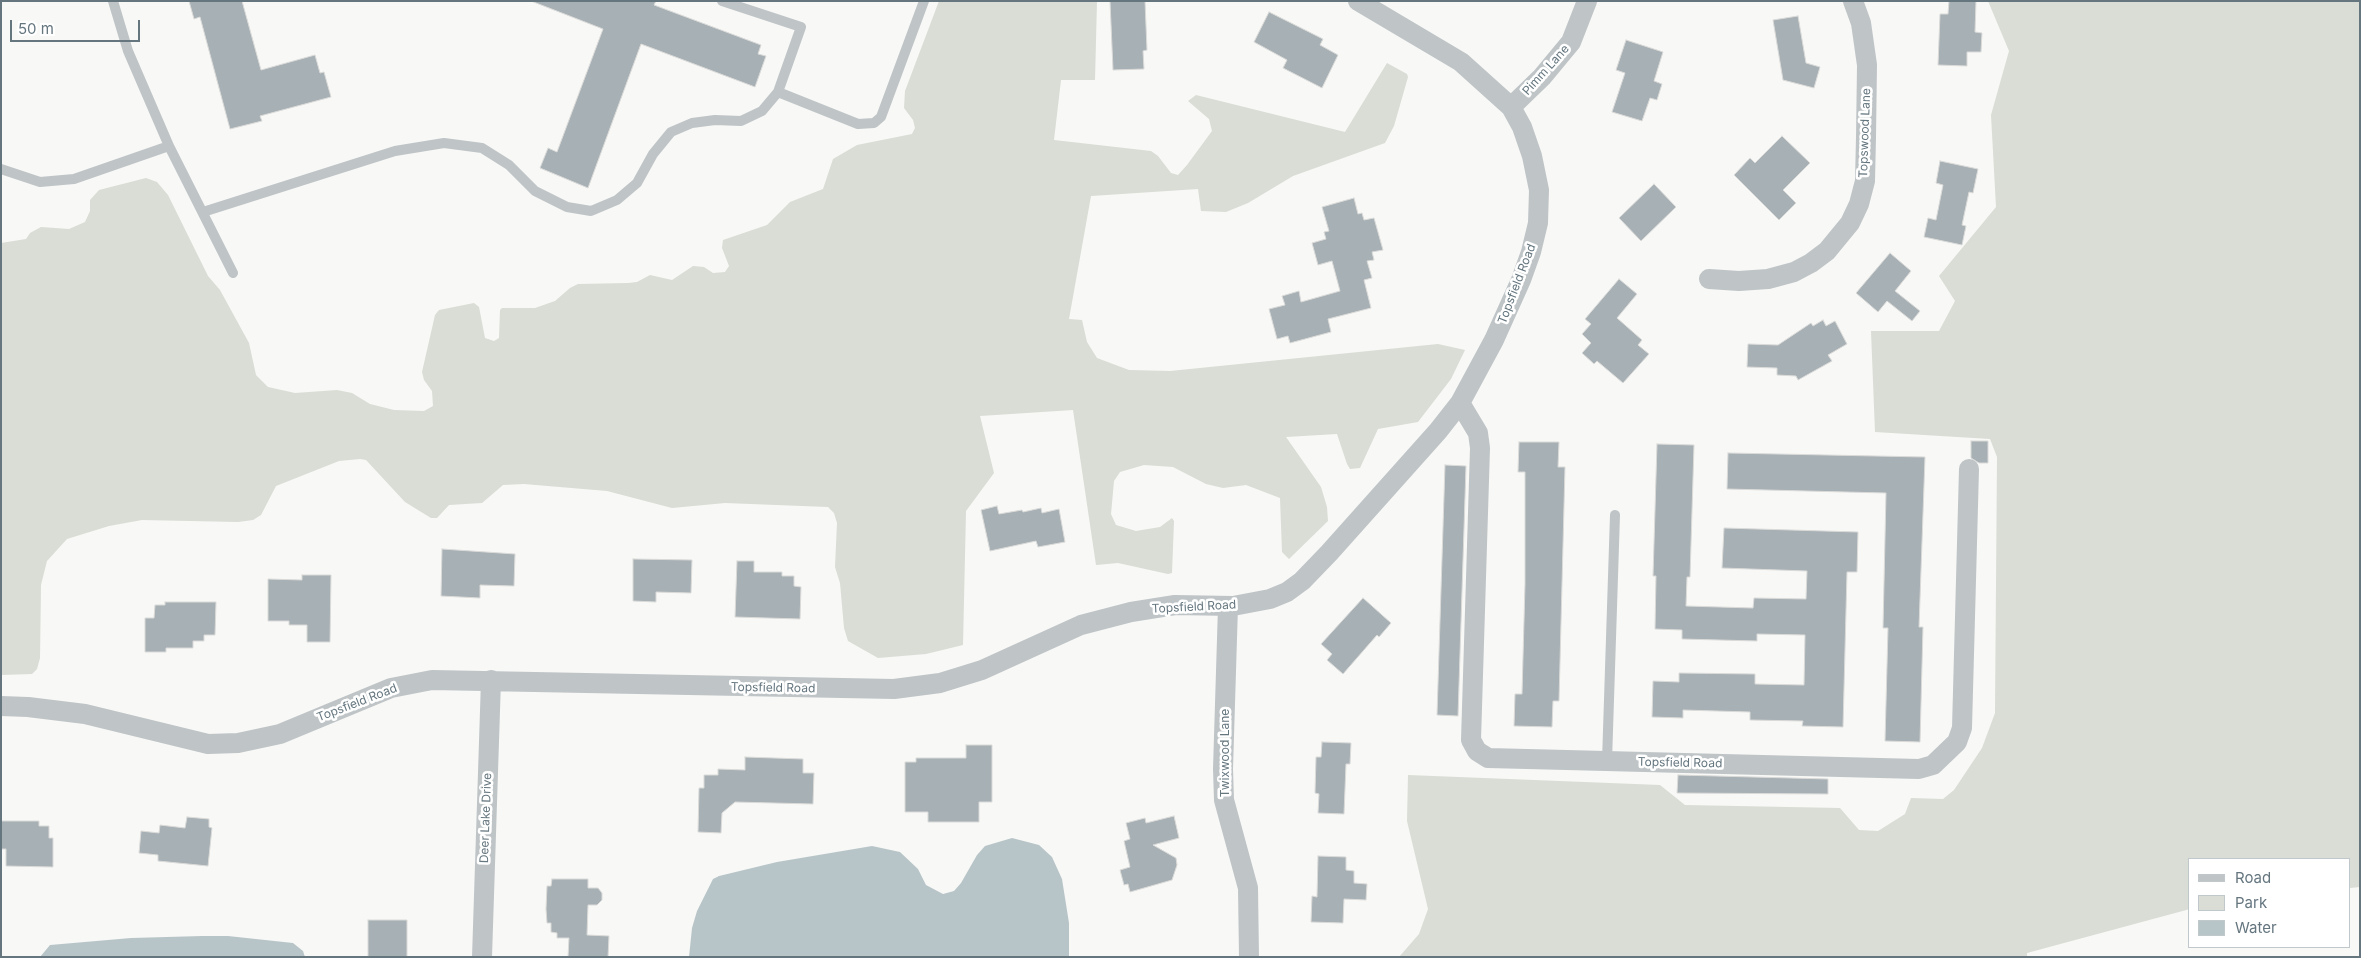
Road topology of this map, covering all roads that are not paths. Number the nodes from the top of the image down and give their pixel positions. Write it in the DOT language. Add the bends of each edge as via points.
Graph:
graph roads {
  1 [pos="113,1"];
  2 [pos="722,1"];
  3 [pos="924,1"];
  4 [pos="1358,1"];
  5 [pos="1587,1"];
  6 [pos="1853,1"];
  7 [pos="778,92"];
  8 [pos="1511,107"];
  9 [pos="169,146"];
  10 [pos="1,168"];
  11 [pos="203,212"];
  12 [pos="234,273"];
  13 [pos="1709,279"];
  14 [pos="1460,403"];
  15 [pos="1969,469"];
  16 [pos="1615,515"];
  17 [pos="1228,606"];
  18 [pos="491,680"];
  19 [pos="1,706"];
  20 [pos="1607,761"];
  21 [pos="482,957"];
  22 [pos="1249,957"];
  1 -- 9 [label="lane" via="128,51"];
  2 -- 7 [label="lane" via="801,28"];
  3 -- 7 [label="lane" via="881,117 874,123 858,124"];
  4 -- 8 [label="street, Topsfield Road" via="1461,62"];
  5 -- 8 [label="street, Pimm Lane" via="1571,42"];
  6 -- 13 [label="street, Topswood Lane" via="1865,42 1867,92 1865,181 1850,223 1828,251 1794,272 1768,279"];
  7 -- 11 [label="lane" via="762,111 741,120 692,123 672,132 653,154 637,183 617,200 591,211 567,206 535,191 508,165 482,148 444,143 396,151"];
  8 -- 14 [label="street, Topsfield Road" via="1532,156 1539,190 1538,223 1521,280"];
  9 -- 10 [label="lane" via="74,179 40,182"];
  9 -- 11 [label="lane"];
  11 -- 12 [label="lane"];
  14 -- 17 [label="street, Topsfield Road" via="1302,581 1287,592 1270,598"];
  14 -- 20 [label="street, Topsfield Road" via="1478,433 1480,448 1471,740 1476,751 1488,758"];
  15 -- 20 [label="street, Topsfield Road" via="1962,728 1957,742 1934,765 1920,769"];
  16 -- 20 [label="lane"];
  17 -- 18 [label="street, Topsfield Road" via="1175,605 1131,612 1081,625 982,670 940,683 894,689"];
  17 -- 22 [label="street, Twixwood Lane" via="1223,784 1228,817 1246,872"];
  18 -- 19 [label="street, Topsfield Road" via="413,682 374,694 280,734 238,743 208,744 84,714"];
  18 -- 21 [label="street, Deer Lake Drive"];
}
